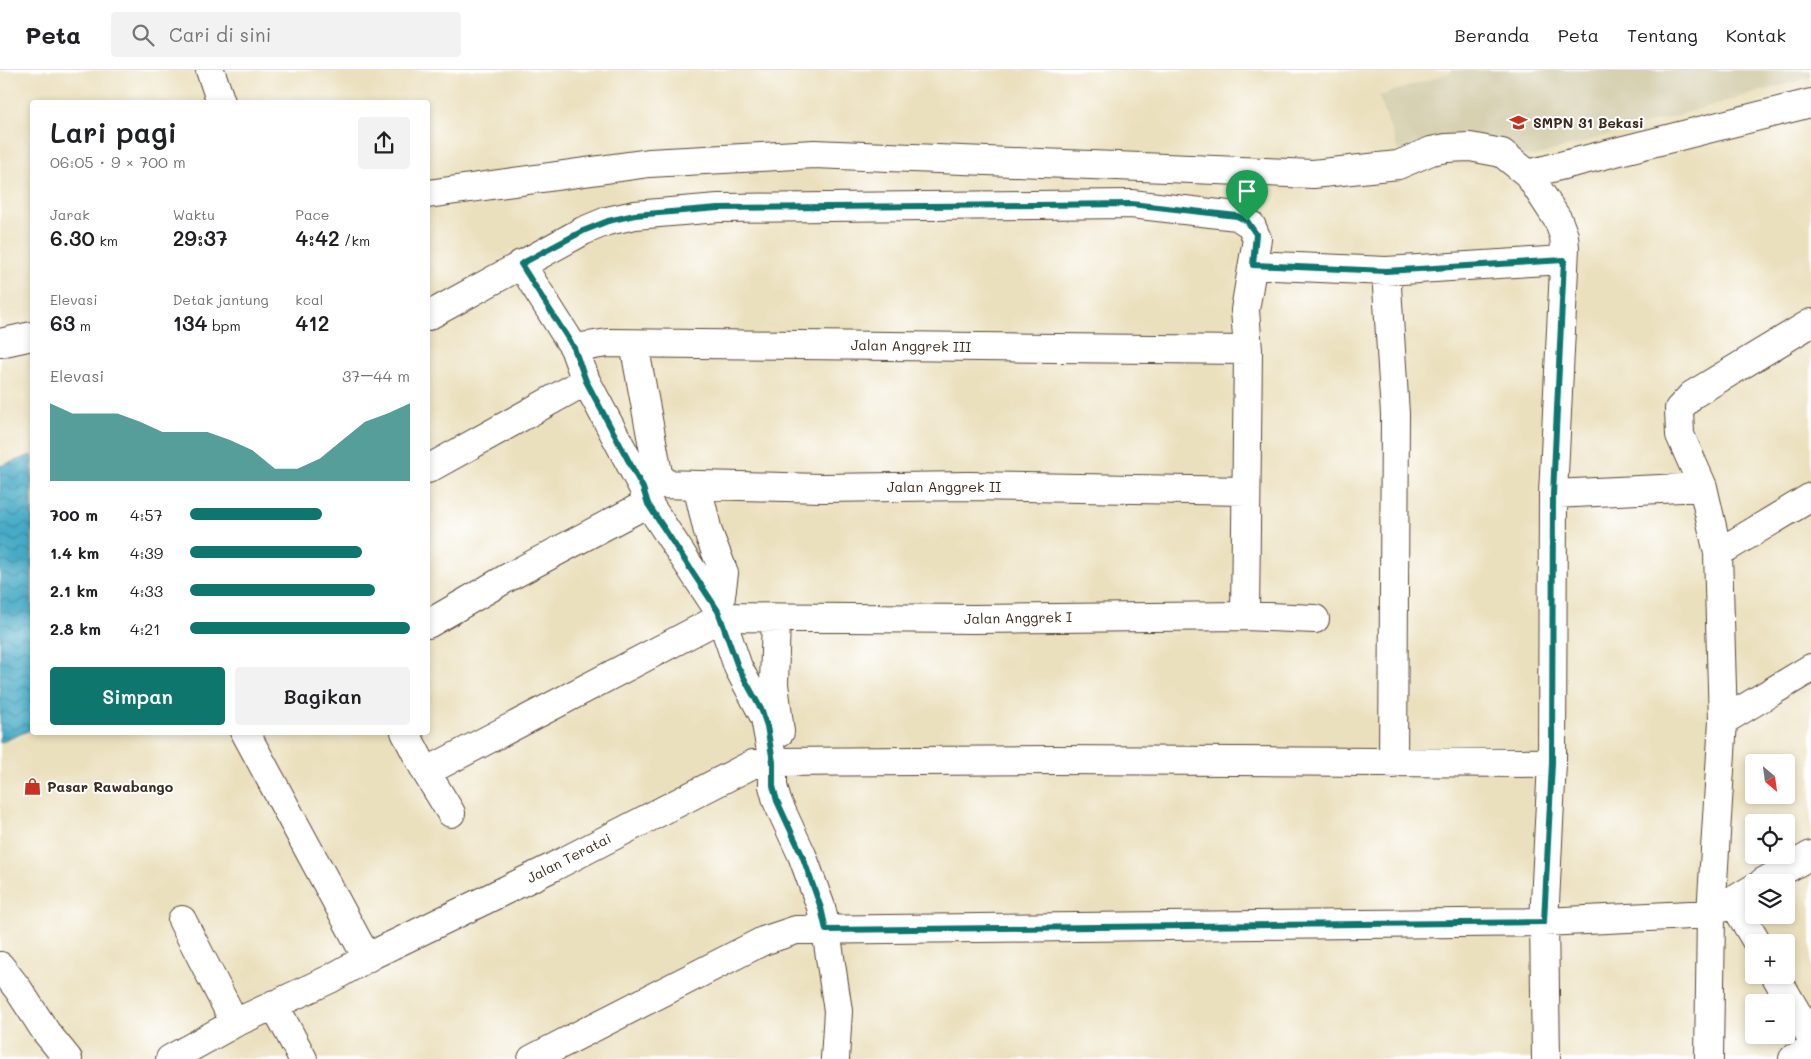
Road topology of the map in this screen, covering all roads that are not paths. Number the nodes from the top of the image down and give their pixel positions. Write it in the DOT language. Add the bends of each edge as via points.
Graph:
graph roads {
  1 [pos="210,70"];
  2 [pos="220,100"];
  3 [pos="1811,103"];
  4 [pos="1528,174"];
  5 [pos="430,194"];
  6 [pos="1564,260"];
  7 [pos="521,264"];
  8 [pos="1253,265"];
  9 [pos="1386,271"];
  10 [pos="430,315"];
  11 [pos="1811,322"];
  12 [pos="30,336"];
  13 [pos="0,343"];
  14 [pos="634,344"];
  15 [pos="574,348"];
  16 [pos="1248,350"];
  17 [pos="586,381"];
  18 [pos="430,468"];
  19 [pos="697,485"];
  20 [pos="1703,487"];
  21 [pos="1246,491"];
  22 [pos="650,492"];
  23 [pos="1553,494"];
  24 [pos="1811,498"];
  25 [pos="1718,553"];
  26 [pos="720,614"];
  27 [pos="1245,616"];
  28 [pos="776,618"];
  29 [pos="1315,619"];
  30 [pos="430,623"];
  31 [pos="1811,668"];
  32 [pos="1722,721"];
  33 [pos="247,735"];
  34 [pos="407,735"];
  35 [pos="778,762"];
  36 [pos="1552,763"];
  37 [pos="1393,764"];
  38 [pos="426,772"];
  39 [pos="451,813"];
  40 [pos="1811,855"];
  41 [pos="1777,874"];
  42 [pos="1732,901"];
  43 [pos="182,920"];
  44 [pos="1544,922"];
  45 [pos="826,930"];
  46 [pos="1752,934"];
  47 [pos="367,958"];
  48 [pos="0,966"];
  49 [pos="1781,984"];
  50 [pos="274,1004"];
  51 [pos="235,1023"];
  52 [pos="1811,1037"];
  53 [pos="1811,1048"];
  54 [pos="68,1059"];
  55 [pos="170,1059"];
  56 [pos="303,1059"];
  57 [pos="532,1059"];
  58 [pos="835,1059"];
  59 [pos="1546,1059"];
  60 [pos="1709,1059"];
  61 [pos="1793,1059"];
  1 -- 2 [label="street"];
  3 -- 4 [label="street"];
  4 -- 5 [label="street" via="1502,153 1470,147 1431,151 1398,165 1313,174 814,154 648,163"];
  4 -- 6 [label="street" via="1562,230"];
  6 -- 9 [label="street"];
  6 -- 23 [label="street"];
  7 -- 8 [label="street" via="583,231 640,214 718,208 1131,204 1244,219 1256,234"];
  7 -- 10 [label="street"];
  7 -- 15 [label="street"];
  8 -- 9 [label="street"];
  8 -- 16 [label="street" via="1245,310"];
  9 -- 37 [label="street" via="1395,414"];
  11 -- 20 [label="street" via="1684,402 1679,409 1680,435"];
  12 -- 13 [label="street"];
  14 -- 15 [label="street, Jalan Anggrek III" via="608,343"];
  14 -- 16 [label="street, Jalan Anggrek III"];
  14 -- 22 [label="street"];
  15 -- 17 [label="street"];
  16 -- 21 [label="street"];
  17 -- 18 [label="street"];
  17 -- 22 [label="street"];
  19 -- 21 [label="street, Jalan Anggrek II"];
  19 -- 22 [label="street, Jalan Anggrek II"];
  19 -- 26 [label="street" via="708,532 724,573"];
  20 -- 23 [label="street"];
  20 -- 25 [label="street"];
  21 -- 27 [label="street"];
  22 -- 26 [label="street"];
  22 -- 30 [label="street"];
  23 -- 36 [label="street"];
  24 -- 25 [label="street"];
  25 -- 32 [label="street"];
  26 -- 28 [label="street, Jalan Anggrek I"];
  26 -- 35 [label="street" via="738,667 765,718"];
  26 -- 38 [label="street"];
  27 -- 28 [label="street, Jalan Anggrek I"];
  27 -- 29 [label="street, Jalan Anggrek I"];
  28 -- 35 [label="street" via="774,684"];
  31 -- 32 [label="street"];
  32 -- 42 [label="street"];
  33 -- 47 [label="street"];
  34 -- 38 [label="street"];
  35 -- 37 [label="street, Jalan Teratai" via="1054,760"];
  35 -- 45 [label="street" via="773,786 777,801 802,855"];
  35 -- 47 [label="street, Jalan Teratai" via="744,768"];
  36 -- 37 [label="street, Jalan Teratai"];
  36 -- 44 [label="street"];
  38 -- 39 [label="street"];
  40 -- 41 [label="street"];
  42 -- 44 [label="street"];
  42 -- 46 [label="street"];
  42 -- 60 [label="street"];
  43 -- 51 [label="street"];
  44 -- 45 [label="street"];
  44 -- 59 [label="street"];
  45 -- 57 [label="street" via="796,930 763,940"];
  45 -- 58 [label="street" via="838,1011"];
  47 -- 50 [label="street, Jalan Teratai"];
  48 -- 54 [label="street"];
  49 -- 52 [label="street"];
  50 -- 51 [label="street, Jalan Teratai"];
  50 -- 56 [label="street"];
  51 -- 55 [label="street, Jalan Teratai"];
  53 -- 61 [label="street"];
}
